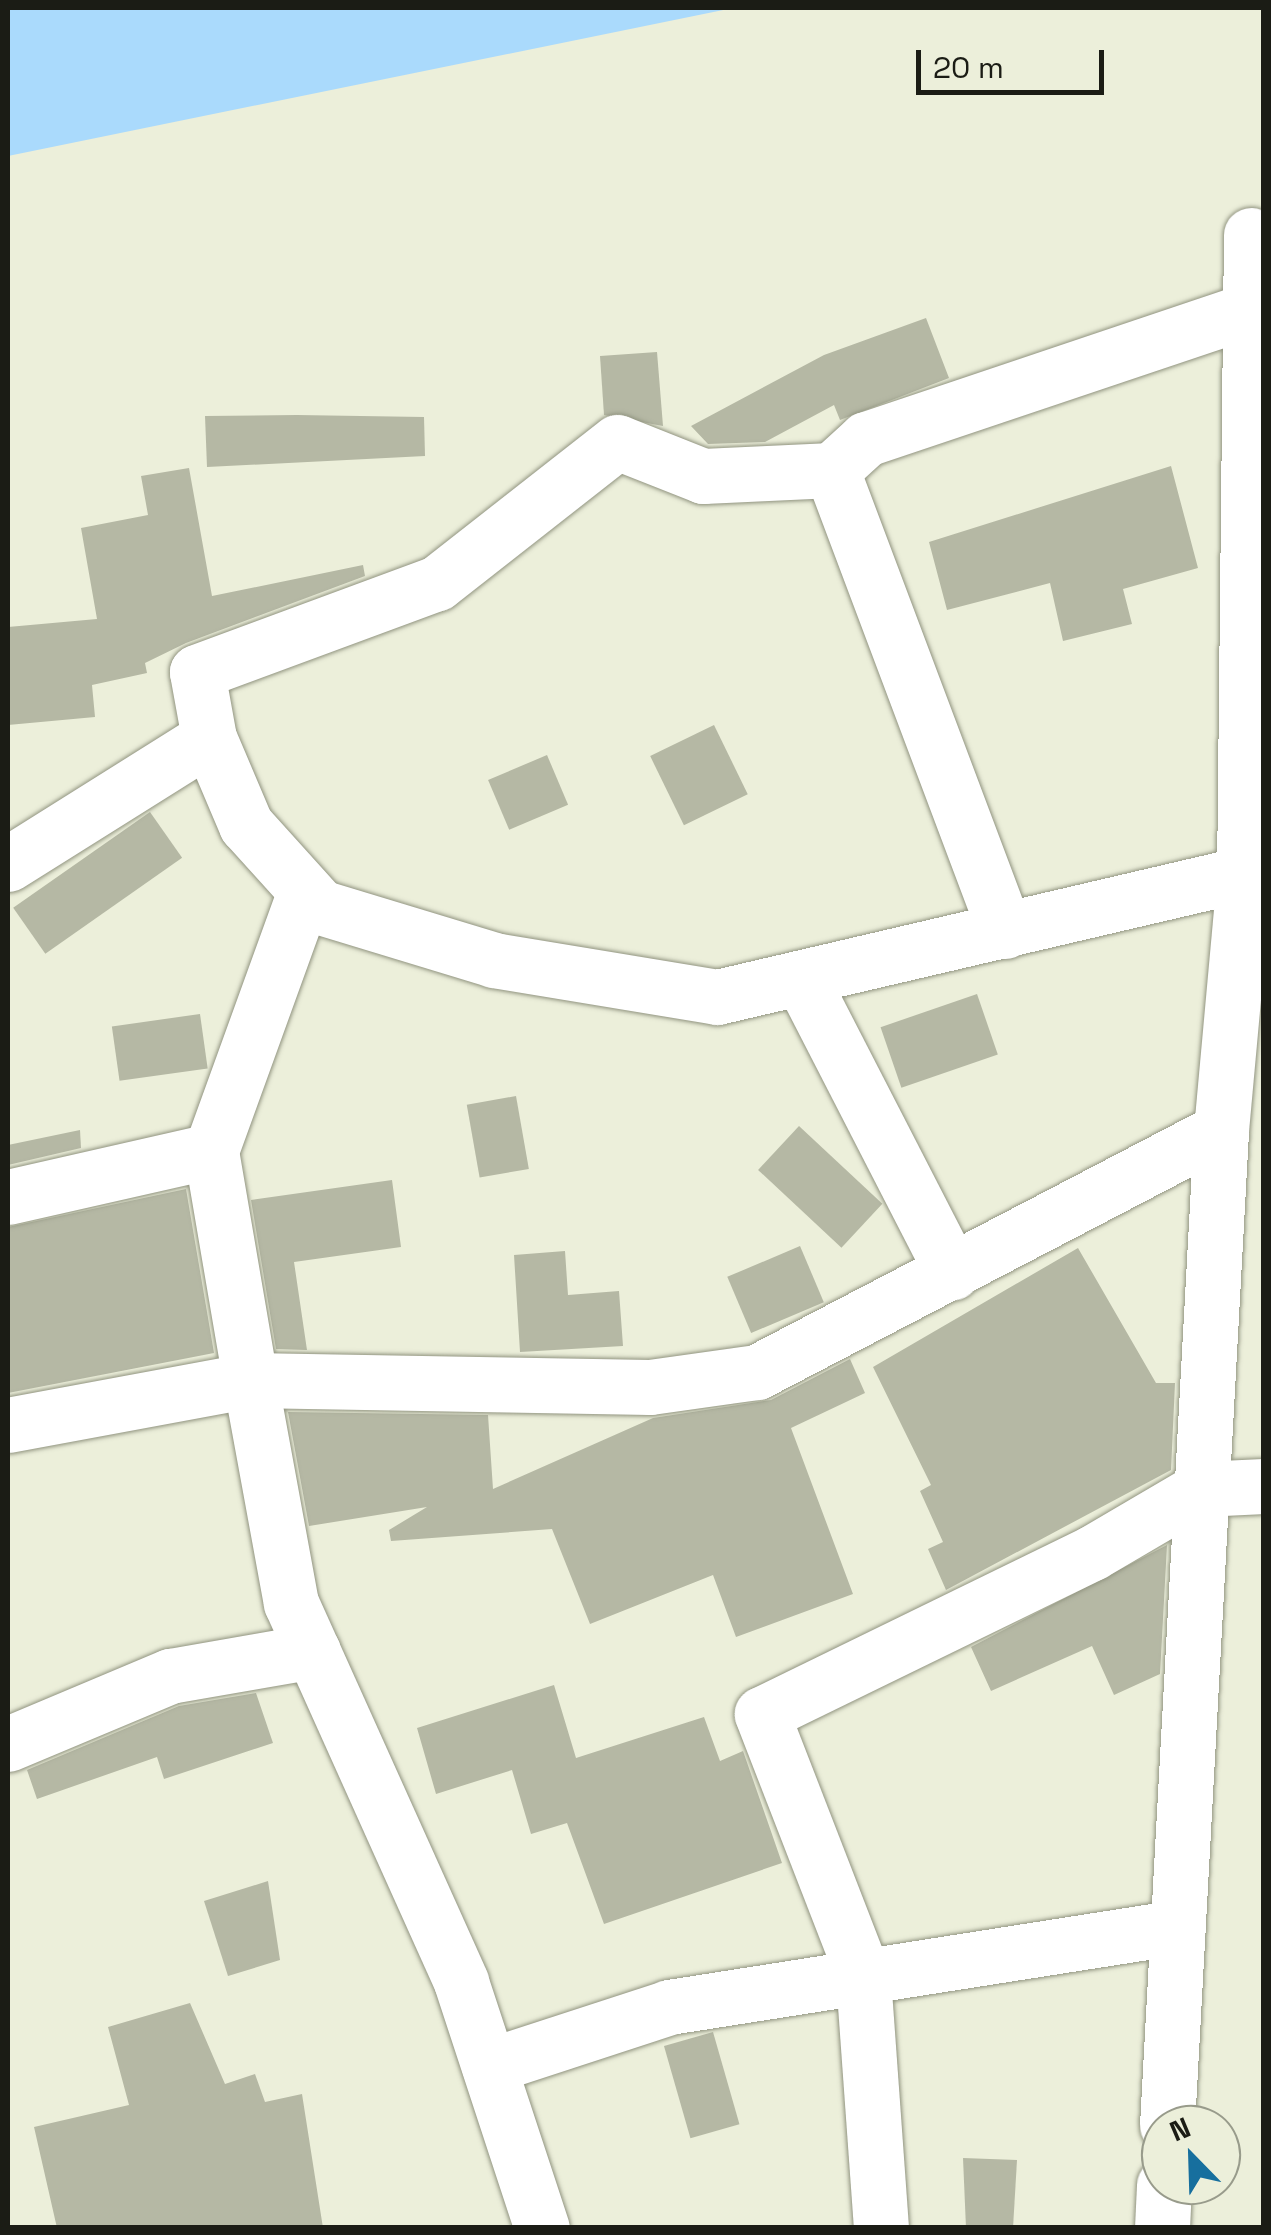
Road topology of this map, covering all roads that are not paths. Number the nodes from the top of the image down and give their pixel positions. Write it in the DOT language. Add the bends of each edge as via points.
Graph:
graph roads {
  1 [pos="1250,235"];
  2 [pos="1253,309"];
  3 [pos="832,470"];
  4 [pos="209,738"];
  5 [pos="8,864"];
  6 [pos="1254,873"];
  7 [pos="306,891"];
  8 [pos="1005,931"];
  9 [pos="801,978"];
  10 [pos="1221,1130"];
  11 [pos="211,1151"];
  12 [pos="8,1197"];
  13 [pos="952,1272"];
  14 [pos="250,1380"];
  15 [pos="8,1425"];
  16 [pos="1264,1486"];
  17 [pos="1201,1489"];
  18 [pos="312,1650"];
  19 [pos="8,1744"];
  20 [pos="1178,1927"];
  21 [pos="863,1975"];
  22 [pos="489,2066"];
  23 [pos="1168,2105"];
  24 [pos="542,2228"];
  25 [pos="881,2228"];
  1 -- 2 [label="street"];
  2 -- 3 [label="street" via="866,440"];
  2 -- 6 [label="street"];
  3 -- 4 [label="street" via="703,476 617,442 437,583 197,672"];
  3 -- 8 [label="street"];
  4 -- 5 [label="street"];
  4 -- 7 [label="street" via="246,825"];
  6 -- 8 [label="street"];
  6 -- 10 [label="street"];
  7 -- 9 [label="street" via="320,907 494,960 717,997"];
  7 -- 11 [label="street"];
  8 -- 9 [label="street"];
  9 -- 13 [label="street"];
  10 -- 13 [label="street"];
  10 -- 17 [label="street"];
  11 -- 12 [label="street"];
  11 -- 14 [label="street"];
  13 -- 14 [label="street" via="757,1372 650,1387"];
  14 -- 15 [label="street"];
  14 -- 18 [label="street" via="292,1603"];
  16 -- 17 [label="street"];
  17 -- 20 [label="street"];
  17 -- 21 [label="street" via="1092,1554 762,1714"];
  18 -- 19 [label="street" via="170,1676"];
  18 -- 22 [label="street"];
  20 -- 21 [label="street"];
  20 -- 23 [label="street"];
  21 -- 22 [label="street" via="669,2007"];
  21 -- 25 [label="street"];
  22 -- 24 [label="street"];
}
